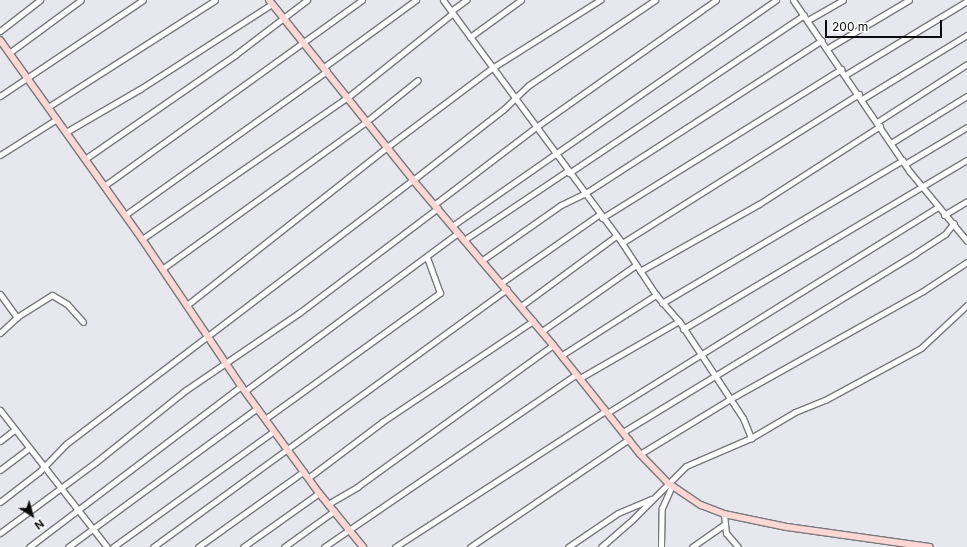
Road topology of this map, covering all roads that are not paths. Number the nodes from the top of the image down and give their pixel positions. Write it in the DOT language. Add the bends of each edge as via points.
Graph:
graph roads {
  1 [pos="40,0"];
  2 [pos="81,0"];
  3 [pos="143,0"];
  4 [pos="215,0"];
  5 [pos="307,0"];
  6 [pos="362,0"];
  7 [pos="416,0"];
  8 [pos="443,0"];
  9 [pos="466,0"];
  10 [pos="521,0"];
  11 [pos="600,0"];
  12 [pos="655,0"];
  13 [pos="716,0"];
  14 [pos="776,0"];
  15 [pos="793,0"];
  16 [pos="843,0"];
  17 [pos="910,0"];
  18 [pos="967,1"];
  19 [pos="270,2"];
  20 [pos="452,12"];
  21 [pos="804,15"];
  22 [pos="283,18"];
  23 [pos="808,20"];
  24 [pos="0,31"];
  25 [pos="967,35"];
  26 [pos="470,37"];
  27 [pos="822,40"];
  28 [pos="303,42"];
  29 [pos="1,43"];
  30 [pos="828,48"];
  31 [pos="9,53"];
  32 [pos="967,64"];
  33 [pos="492,68"];
  34 [pos="325,69"];
  35 [pos="841,69"];
  36 [pos="845,75"];
  37 [pos="26,77"];
  38 [pos="418,80"];
  39 [pos="859,94"];
  40 [pos="0,96"];
  41 [pos="967,96"];
  42 [pos="348,97"];
  43 [pos="515,97"];
  44 [pos="862,100"];
  45 [pos="48,107"];
  46 [pos="57,119"];
  47 [pos="367,121"];
  48 [pos="878,124"];
  49 [pos="536,127"];
  50 [pos="967,127"];
  51 [pos="66,132"];
  52 [pos="891,143"];
  53 [pos="388,147"];
  54 [pos="555,154"];
  55 [pos="0,155"];
  56 [pos="85,159"];
  57 [pos="967,160"];
  58 [pos="904,162"];
  59 [pos="568,172"];
  60 [pos="413,180"];
  61 [pos="104,186"];
  62 [pos="922,187"];
  63 [pos="584,194"];
  64 [pos="967,202"];
  65 [pos="436,206"];
  66 [pos="938,207"];
  67 [pos="125,215"];
  68 [pos="944,215"];
  69 [pos="601,216"];
  70 [pos="954,223"];
  71 [pos="452,226"];
  72 [pos="458,233"];
  73 [pos="616,236"];
  74 [pos="142,239"];
  75 [pos="464,240"];
  76 [pos="967,241"];
  77 [pos="622,243"];
  78 [pos="427,257"];
  79 [pos="481,261"];
  80 [pos="967,262"];
  81 [pos="636,264"];
  82 [pos="162,269"];
  83 [pos="640,271"];
  84 [pos="501,283"];
  85 [pos="507,289"];
  86 [pos="656,295"];
  87 [pos="1,297"];
  88 [pos="662,303"];
  89 [pos="187,305"];
  90 [pos="967,305"];
  91 [pos="520,306"];
  92 [pos="17,317"];
  93 [pos="533,321"];
  94 [pos="679,321"];
  95 [pos="83,322"];
  96 [pos="683,329"];
  97 [pos="542,331"];
  98 [pos="0,333"];
  99 [pos="209,337"];
  100 [pos="553,344"];
  101 [pos="701,354"];
  102 [pos="562,355"];
  103 [pos="225,362"];
  104 [pos="579,376"];
  105 [pos="716,376"];
  106 [pos="243,388"];
  107 [pos="730,399"];
  108 [pos="257,408"];
  109 [pos="0,410"];
  110 [pos="606,412"];
  111 [pos="265,419"];
  112 [pos="14,430"];
  113 [pos="274,431"];
  114 [pos="623,432"];
  115 [pos="751,438"];
  116 [pos="628,439"];
  117 [pos="0,441"];
  118 [pos="29,448"];
  119 [pos="288,449"];
  120 [pos="640,454"];
  121 [pos="43,467"];
  122 [pos="0,470"];
  123 [pos="304,471"];
  124 [pos="308,478"];
  125 [pos="670,484"];
  126 [pos="60,488"];
  127 [pos="319,493"];
  128 [pos="654,498"];
  129 [pos="0,502"];
  130 [pos="328,504"];
  131 [pos="77,509"];
  132 [pos="334,511"];
  133 [pos="724,514"];
  134 [pos="724,525"];
  135 [pos="92,528"];
  136 [pos="348,529"];
  137 [pos="0,533"];
  138 [pos="29,547"];
  139 [pos="68,547"];
  140 [pos="107,547"];
  141 [pos="113,547"];
  142 [pos="153,547"];
  143 [pos="198,547"];
  144 [pos="243,547"];
  145 [pos="284,547"];
  146 [pos="324,547"];
  147 [pos="363,547"];
  148 [pos="395,547"];
  149 [pos="470,547"];
  150 [pos="568,547"];
  151 [pos="601,547"];
  152 [pos="661,547"];
  153 [pos="692,547"];
  154 [pos="738,547"];
  155 [pos="930,547"];
  1 -- 24 [label="street"];
  2 -- 31 [label="street"];
  3 -- 37 [label="street"];
  4 -- 45 [label="street"];
  5 -- 22 [label="street"];
  6 -- 28 [label="street"];
  7 -- 34 [label="street"];
  8 -- 20 [label="street"];
  9 -- 20 [label="street"];
  10 -- 26 [label="street"];
  11 -- 33 [label="street"];
  12 -- 43 [label="street"];
  13 -- 49 [label="street"];
  14 -- 54 [label="street"];
  15 -- 21 [label="street"];
  16 -- 23 [label="street"];
  17 -- 30 [label="street"];
  18 -- 36 [label="street"];
  19 -- 22 [label="main road"];
  19 -- 51 [label="street" via="140,89"];
  20 -- 26 [label="street"];
  20 -- 42 [label="street"];
  21 -- 23 [label="street"];
  21 -- 59 [label="street"];
  22 -- 28 [label="main road"];
  22 -- 56 [label="street" via="236,55"];
  23 -- 27 [label="street"];
  25 -- 44 [label="street"];
  26 -- 33 [label="street"];
  27 -- 30 [label="street"];
  27 -- 63 [label="street"];
  28 -- 34 [label="main road"];
  28 -- 61 [label="street"];
  29 -- 31 [label="main road"];
  30 -- 35 [label="street"];
  31 -- 37 [label="main road"];
  32 -- 48 [label="street"];
  33 -- 43 [label="street"];
  33 -- 53 [label="street"];
  34 -- 42 [label="main road"];
  34 -- 67 [label="street"];
  35 -- 36 [label="street"];
  35 -- 69 [label="street"];
  36 -- 39 [label="street"];
  37 -- 40 [label="street"];
  37 -- 45 [label="main road"];
  38 -- 47 [label="street"];
  39 -- 44 [label="street"];
  39 -- 77 [label="street"];
  41 -- 52 [label="street"];
  42 -- 47 [label="main road"];
  42 -- 74 [label="street"];
  43 -- 49 [label="street"];
  43 -- 60 [label="street" via="505,108"];
  44 -- 48 [label="street"];
  45 -- 46 [label="main road"];
  46 -- 51 [label="main road"];
  46 -- 55 [label="street"];
  47 -- 53 [label="main road"];
  47 -- 82 [label="street"];
  48 -- 52 [label="street"];
  48 -- 83 [label="street" via="760,204"];
  49 -- 54 [label="street"];
  49 -- 65 [label="street"];
  50 -- 58 [label="street"];
  51 -- 56 [label="main road"];
  52 -- 58 [label="street"];
  53 -- 60 [label="main road"];
  53 -- 89 [label="street"];
  54 -- 59 [label="street"];
  54 -- 71 [label="street"];
  56 -- 61 [label="main road"];
  57 -- 62 [label="street"];
  58 -- 62 [label="street"];
  58 -- 88 [label="street"];
  59 -- 63 [label="street"];
  59 -- 75 [label="street"];
  60 -- 65 [label="main road"];
  60 -- 99 [label="street"];
  61 -- 67 [label="main road"];
  62 -- 66 [label="street"];
  62 -- 96 [label="street"];
  63 -- 69 [label="street"];
  63 -- 79 [label="street" via="561,205"];
  64 -- 68 [label="street"];
  65 -- 71 [label="main road"];
  65 -- 103 [label="street" via="299,313"];
  66 -- 68 [label="street"];
  66 -- 101 [label="street"];
  67 -- 74 [label="main road"];
  68 -- 70 [label="street"];
  69 -- 73 [label="street"];
  69 -- 84 [label="street"];
  70 -- 76 [label="street"];
  70 -- 105 [label="street" via="945,234 916,253"];
  71 -- 72 [label="main road"];
  72 -- 75 [label="main road"];
  72 -- 78 [label="street"];
  73 -- 77 [label="street"];
  73 -- 91 [label="street"];
  74 -- 82 [label="main road"];
  75 -- 79 [label="main road"];
  77 -- 81 [label="street"];
  78 -- 106 [label="street"];
  78 -- 111 [label="street" via="440,292"];
  79 -- 84 [label="main road"];
  80 -- 107 [label="street" via="923,291"];
  81 -- 83 [label="street"];
  81 -- 97 [label="street"];
  82 -- 89 [label="main road"];
  83 -- 86 [label="street"];
  84 -- 85 [label="main road"];
  85 -- 91 [label="main road"];
  85 -- 119 [label="street"];
  86 -- 88 [label="street"];
  86 -- 102 [label="street"];
  87 -- 92 [label="street"];
  88 -- 94 [label="street"];
  89 -- 99 [label="main road"];
  90 -- 115 [label="street" via="921,348 825,400 795,412"];
  91 -- 93 [label="main road"];
  92 -- 95 [label="street" via="52,295 67,304"];
  92 -- 98 [label="street"];
  93 -- 97 [label="main road"];
  93 -- 124 [label="street" via="382,422"];
  94 -- 96 [label="street"];
  94 -- 104 [label="street"];
  96 -- 101 [label="street"];
  97 -- 100 [label="main road"];
  99 -- 103 [label="main road"];
  99 -- 121 [label="street" via="66,444"];
  100 -- 102 [label="main road"];
  100 -- 130 [label="street" via="357,488"];
  101 -- 105 [label="street"];
  101 -- 110 [label="street"];
  102 -- 104 [label="main road"];
  103 -- 106 [label="main road"];
  103 -- 126 [label="street"];
  104 -- 110 [label="main road"];
  104 -- 136 [label="street"];
  105 -- 107 [label="street"];
  105 -- 114 [label="street"];
  106 -- 108 [label="main road"];
  106 -- 131 [label="street"];
  107 -- 115 [label="street" via="743,418"];
  107 -- 120 [label="street"];
  108 -- 111 [label="main road"];
  108 -- 135 [label="street"];
  109 -- 112 [label="street"];
  110 -- 114 [label="main road"];
  110 -- 148 [label="street"];
  111 -- 113 [label="main road"];
  112 -- 117 [label="street"];
  112 -- 118 [label="street"];
  113 -- 119 [label="main road"];
  113 -- 141 [label="street"];
  114 -- 116 [label="main road"];
  115 -- 125 [label="street" via="686,466"];
  116 -- 120 [label="main road"];
  116 -- 149 [label="street"];
  118 -- 121 [label="street"];
  118 -- 122 [label="street"];
  119 -- 123 [label="main road"];
  119 -- 142 [label="street"];
  120 -- 125 [label="main road"];
  121 -- 126 [label="street"];
  121 -- 129 [label="street"];
  123 -- 124 [label="main road"];
  123 -- 143 [label="street"];
  124 -- 127 [label="main road"];
  125 -- 128 [label="street"];
  125 -- 133 [label="main road"];
  125 -- 152 [label="street" via="662,508"];
  126 -- 131 [label="street"];
  126 -- 137 [label="street"];
  127 -- 130 [label="main road"];
  127 -- 144 [label="street"];
  128 -- 150 [label="street" via="618,513"];
  128 -- 151 [label="street"];
  130 -- 132 [label="main road"];
  131 -- 135 [label="street"];
  131 -- 138 [label="street"];
  132 -- 136 [label="main road"];
  132 -- 145 [label="street"];
  133 -- 134 [label="street"];
  133 -- 155 [label="main road" via="787,527"];
  134 -- 153 [label="street"];
  134 -- 154 [label="street"];
  135 -- 139 [label="street"];
  135 -- 140 [label="street"];
  136 -- 146 [label="street"];
  136 -- 147 [label="main road"];
}
